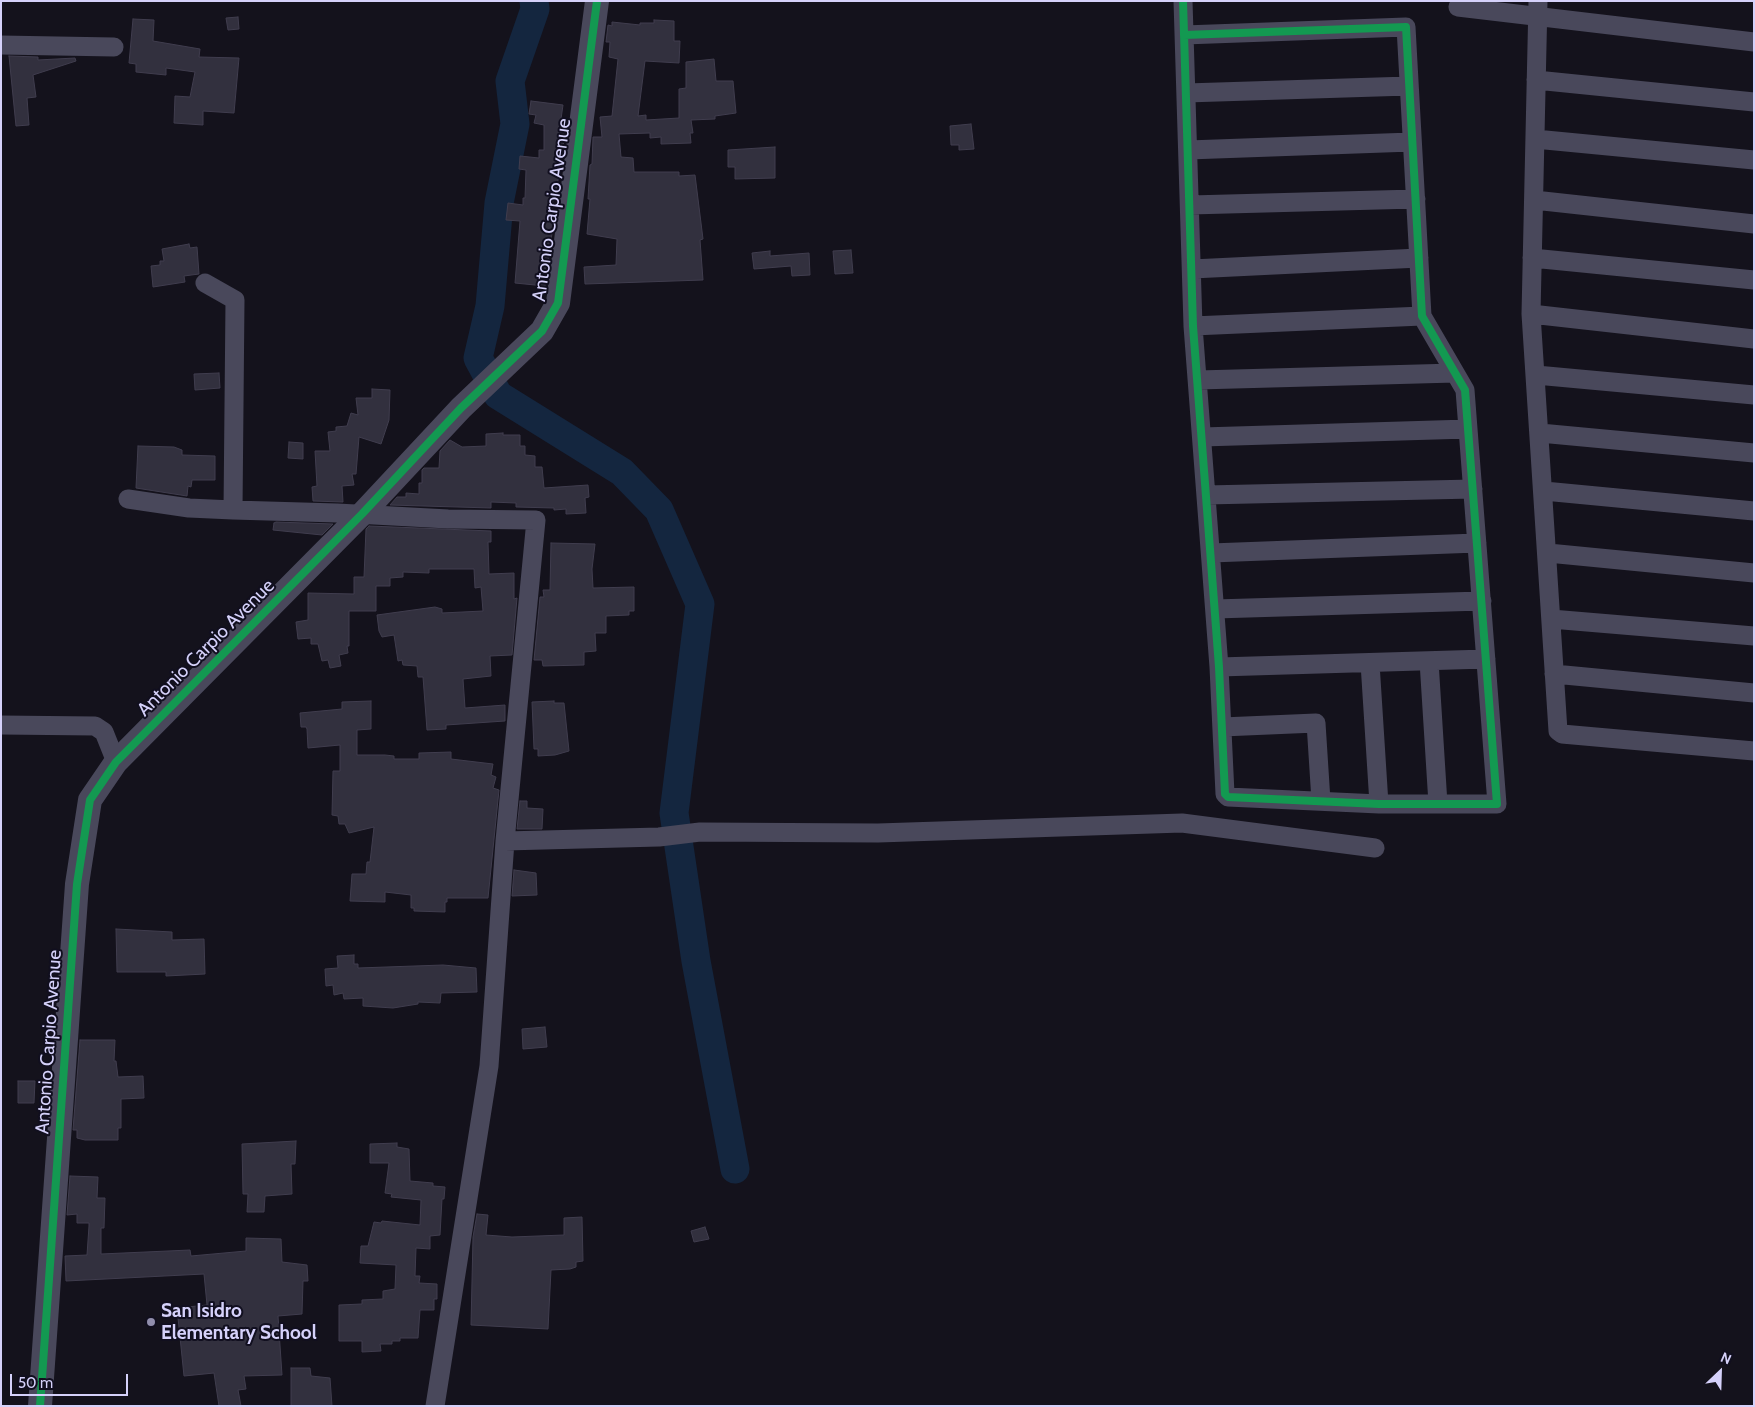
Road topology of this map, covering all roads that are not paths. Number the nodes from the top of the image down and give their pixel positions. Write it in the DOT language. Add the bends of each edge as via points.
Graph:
graph roads {
  1 [pos="596,1"];
  2 [pos="1183,1"];
  3 [pos="1458,7"];
  4 [pos="1538,9"];
  5 [pos="1184,35"];
  6 [pos="1754,42"];
  7 [pos="1,45"];
  8 [pos="114,47"];
  9 [pos="1536,80"];
  10 [pos="1409,86"];
  11 [pos="1186,94"];
  12 [pos="1754,102"];
  13 [pos="1535,138"];
  14 [pos="1412,142"];
  15 [pos="1188,150"];
  16 [pos="1754,160"];
  17 [pos="1416,199"];
  18 [pos="1534,200"];
  19 [pos="1190,205"];
  20 [pos="1754,224"];
  21 [pos="1419,258"];
  22 [pos="1532,258"];
  23 [pos="1192,269"];
  24 [pos="1754,280"];
  25 [pos="205,283"];
  26 [pos="1532,314"];
  27 [pos="1422,316"];
  28 [pos="1193,326"];
  29 [pos="1754,338"];
  30 [pos="1455,373"];
  31 [pos="1536,375"];
  32 [pos="1198,380"];
  33 [pos="1754,395"];
  34 [pos="1468,429"];
  35 [pos="1540,433"];
  36 [pos="1202,437"];
  37 [pos="1754,453"];
  38 [pos="1473,489"];
  39 [pos="1544,491"];
  40 [pos="1206,494"];
  41 [pos="128,499"];
  42 [pos="233,510"];
  43 [pos="1754,511"];
  44 [pos="362,514"];
  45 [pos="1477,543"];
  46 [pos="1211,554"];
  47 [pos="1548,554"];
  48 [pos="1754,573"];
  49 [pos="1482,601"];
  50 [pos="1215,609"];
  51 [pos="1551,619"];
  52 [pos="1754,636"];
  53 [pos="1486,659"];
  54 [pos="1429,661"];
  55 [pos="1370,662"];
  56 [pos="1219,667"];
  57 [pos="1554,674"];
  58 [pos="1754,693"];
  59 [pos="1,725"];
  60 [pos="1222,727"];
  61 [pos="1754,751"];
  62 [pos="116,762"];
  63 [pos="1321,801"];
  64 [pos="1380,804"];
  65 [pos="1438,804"];
  66 [pos="505,841"];
  67 [pos="1374,848"];
  68 [pos="40,1406"];
  69 [pos="435,1406"];
  1 -- 44 [label="street, Antonio Carpio Avenue" via="558,303 542,331 461,408"];
  2 -- 5 [label="street"];
  3 -- 4 [label="street"];
  4 -- 6 [label="street"];
  4 -- 9 [label="street"];
  5 -- 10 [label="street" via="1406,27"];
  5 -- 11 [label="street"];
  7 -- 8 [label="street"];
  9 -- 12 [label="street"];
  9 -- 13 [label="street"];
  10 -- 11 [label="street"];
  10 -- 14 [label="street"];
  11 -- 15 [label="street"];
  13 -- 16 [label="street"];
  13 -- 18 [label="street"];
  14 -- 15 [label="street"];
  14 -- 17 [label="street"];
  15 -- 19 [label="street"];
  17 -- 19 [label="street"];
  17 -- 21 [label="street"];
  18 -- 20 [label="street"];
  18 -- 22 [label="street"];
  19 -- 23 [label="street"];
  21 -- 23 [label="street"];
  21 -- 27 [label="street"];
  22 -- 24 [label="street"];
  22 -- 26 [label="street"];
  23 -- 28 [label="street"];
  25 -- 42 [label="street" via="235,300"];
  26 -- 29 [label="street"];
  26 -- 31 [label="street"];
  27 -- 28 [label="street"];
  27 -- 30 [label="street"];
  28 -- 32 [label="street"];
  30 -- 32 [label="street"];
  30 -- 34 [label="street" via="1465,390"];
  31 -- 33 [label="street"];
  31 -- 35 [label="street"];
  32 -- 36 [label="street"];
  34 -- 36 [label="street"];
  34 -- 38 [label="street"];
  35 -- 37 [label="street"];
  35 -- 39 [label="street"];
  36 -- 40 [label="street"];
  38 -- 40 [label="street"];
  38 -- 45 [label="street"];
  39 -- 43 [label="street"];
  39 -- 47 [label="street"];
  40 -- 46 [label="street"];
  41 -- 42 [label="street" via="189,508"];
  42 -- 44 [label="street"];
  44 -- 62 [label="street, Antonio Carpio Avenue"];
  44 -- 66 [label="street" via="536,520"];
  45 -- 46 [label="street"];
  45 -- 49 [label="street"];
  46 -- 50 [label="street"];
  47 -- 48 [label="street"];
  47 -- 51 [label="street"];
  49 -- 50 [label="street"];
  49 -- 53 [label="street"];
  50 -- 56 [label="street"];
  51 -- 52 [label="street"];
  51 -- 57 [label="street"];
  53 -- 54 [label="street"];
  53 -- 65 [label="street" via="1497,804"];
  54 -- 55 [label="street"];
  54 -- 65 [label="street"];
  55 -- 56 [label="street"];
  55 -- 64 [label="street"];
  56 -- 60 [label="street"];
  57 -- 58 [label="street"];
  57 -- 61 [label="street" via="1556,727 1562,734"];
  59 -- 62 [label="street" via="95,726 104,732"];
  60 -- 63 [label="street" via="1224,790 1228,797"];
  60 -- 63 [label="street" via="1316,724"];
  62 -- 68 [label="street, Antonio Carpio Avenue" via="90,800 77,884"];
  63 -- 64 [label="street"];
  64 -- 65 [label="street"];
  66 -- 67 [label="street" via="659,837 700,832 878,833 1182,823"];
  66 -- 69 [label="street" via="489,1066"];
}
